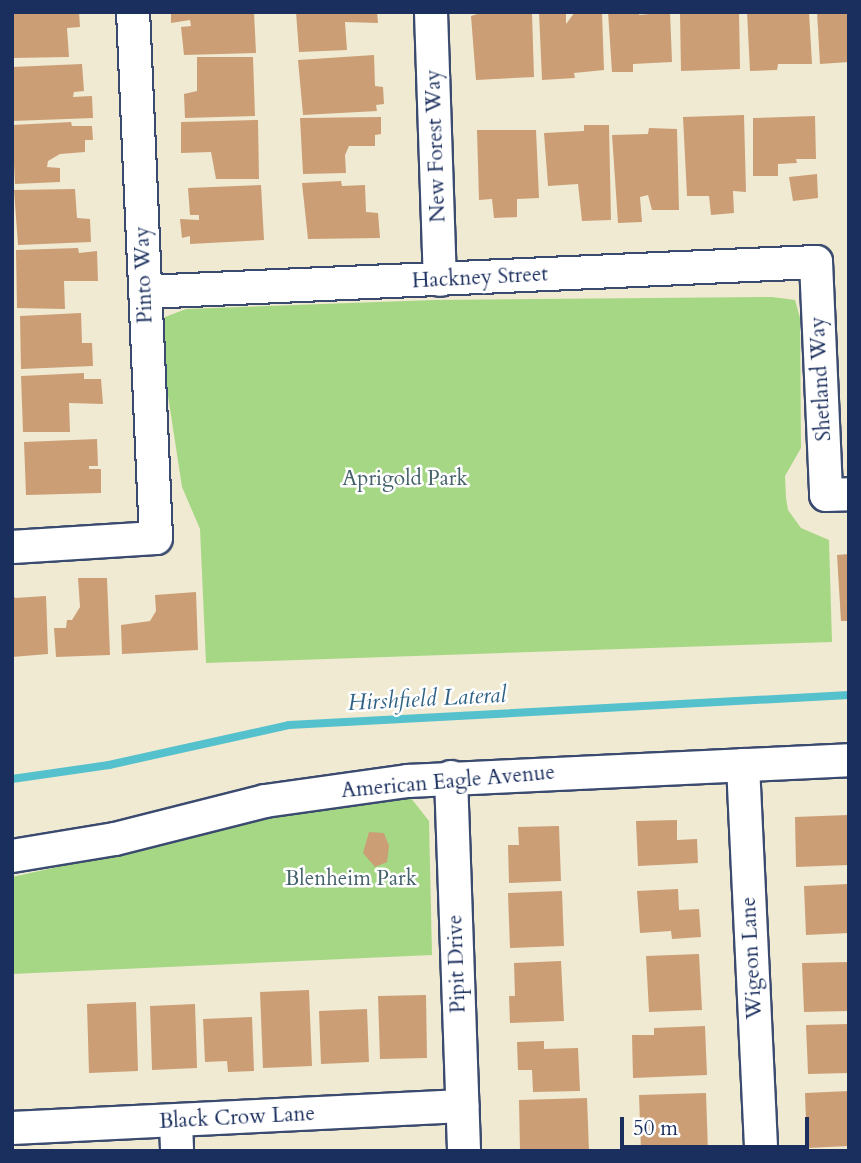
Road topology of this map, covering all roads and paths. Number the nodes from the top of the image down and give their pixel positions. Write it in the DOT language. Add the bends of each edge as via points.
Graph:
graph roads {
  1 [pos="133,12"];
  2 [pos="431,12"];
  3 [pos="816,262"];
  4 [pos="440,281"];
  5 [pos="145,292"];
  6 [pos="837,495"];
  7 [pos="12,547"];
  8 [pos="849,760"];
  9 [pos="743,765"];
  10 [pos="451,777"];
  11 [pos="12,856"];
  12 [pos="462,1106"];
  13 [pos="12,1128"];
  14 [pos="177,1136"];
  15 [pos="464,1151"];
  16 [pos="761,1151"];
  1 -- 5 [label="street, Pinto Way"];
  2 -- 4 [label="street, New Forest Way"];
  3 -- 4 [label="street, Hackney Street"];
  3 -- 6 [label="street, Shetland Way"];
  4 -- 5 [label="street, Hackney Street"];
  5 -- 7 [label="street, Pinto Way" via="156,538"];
  8 -- 9 [label="street, American Eagle Avenue"];
  9 -- 10 [label="street, American Eagle Avenue"];
  9 -- 16 [label="street, Wigeon Lane"];
  10 -- 11 [label="street, American Eagle Avenue" via="265,802 115,839"];
  10 -- 12 [label="street, Pipit Drive"];
  12 -- 14 [label="street, Black Crow Lane"];
  12 -- 15 [label="street, Pipit Drive"];
  13 -- 14 [label="street, Black Crow Lane"];
}
